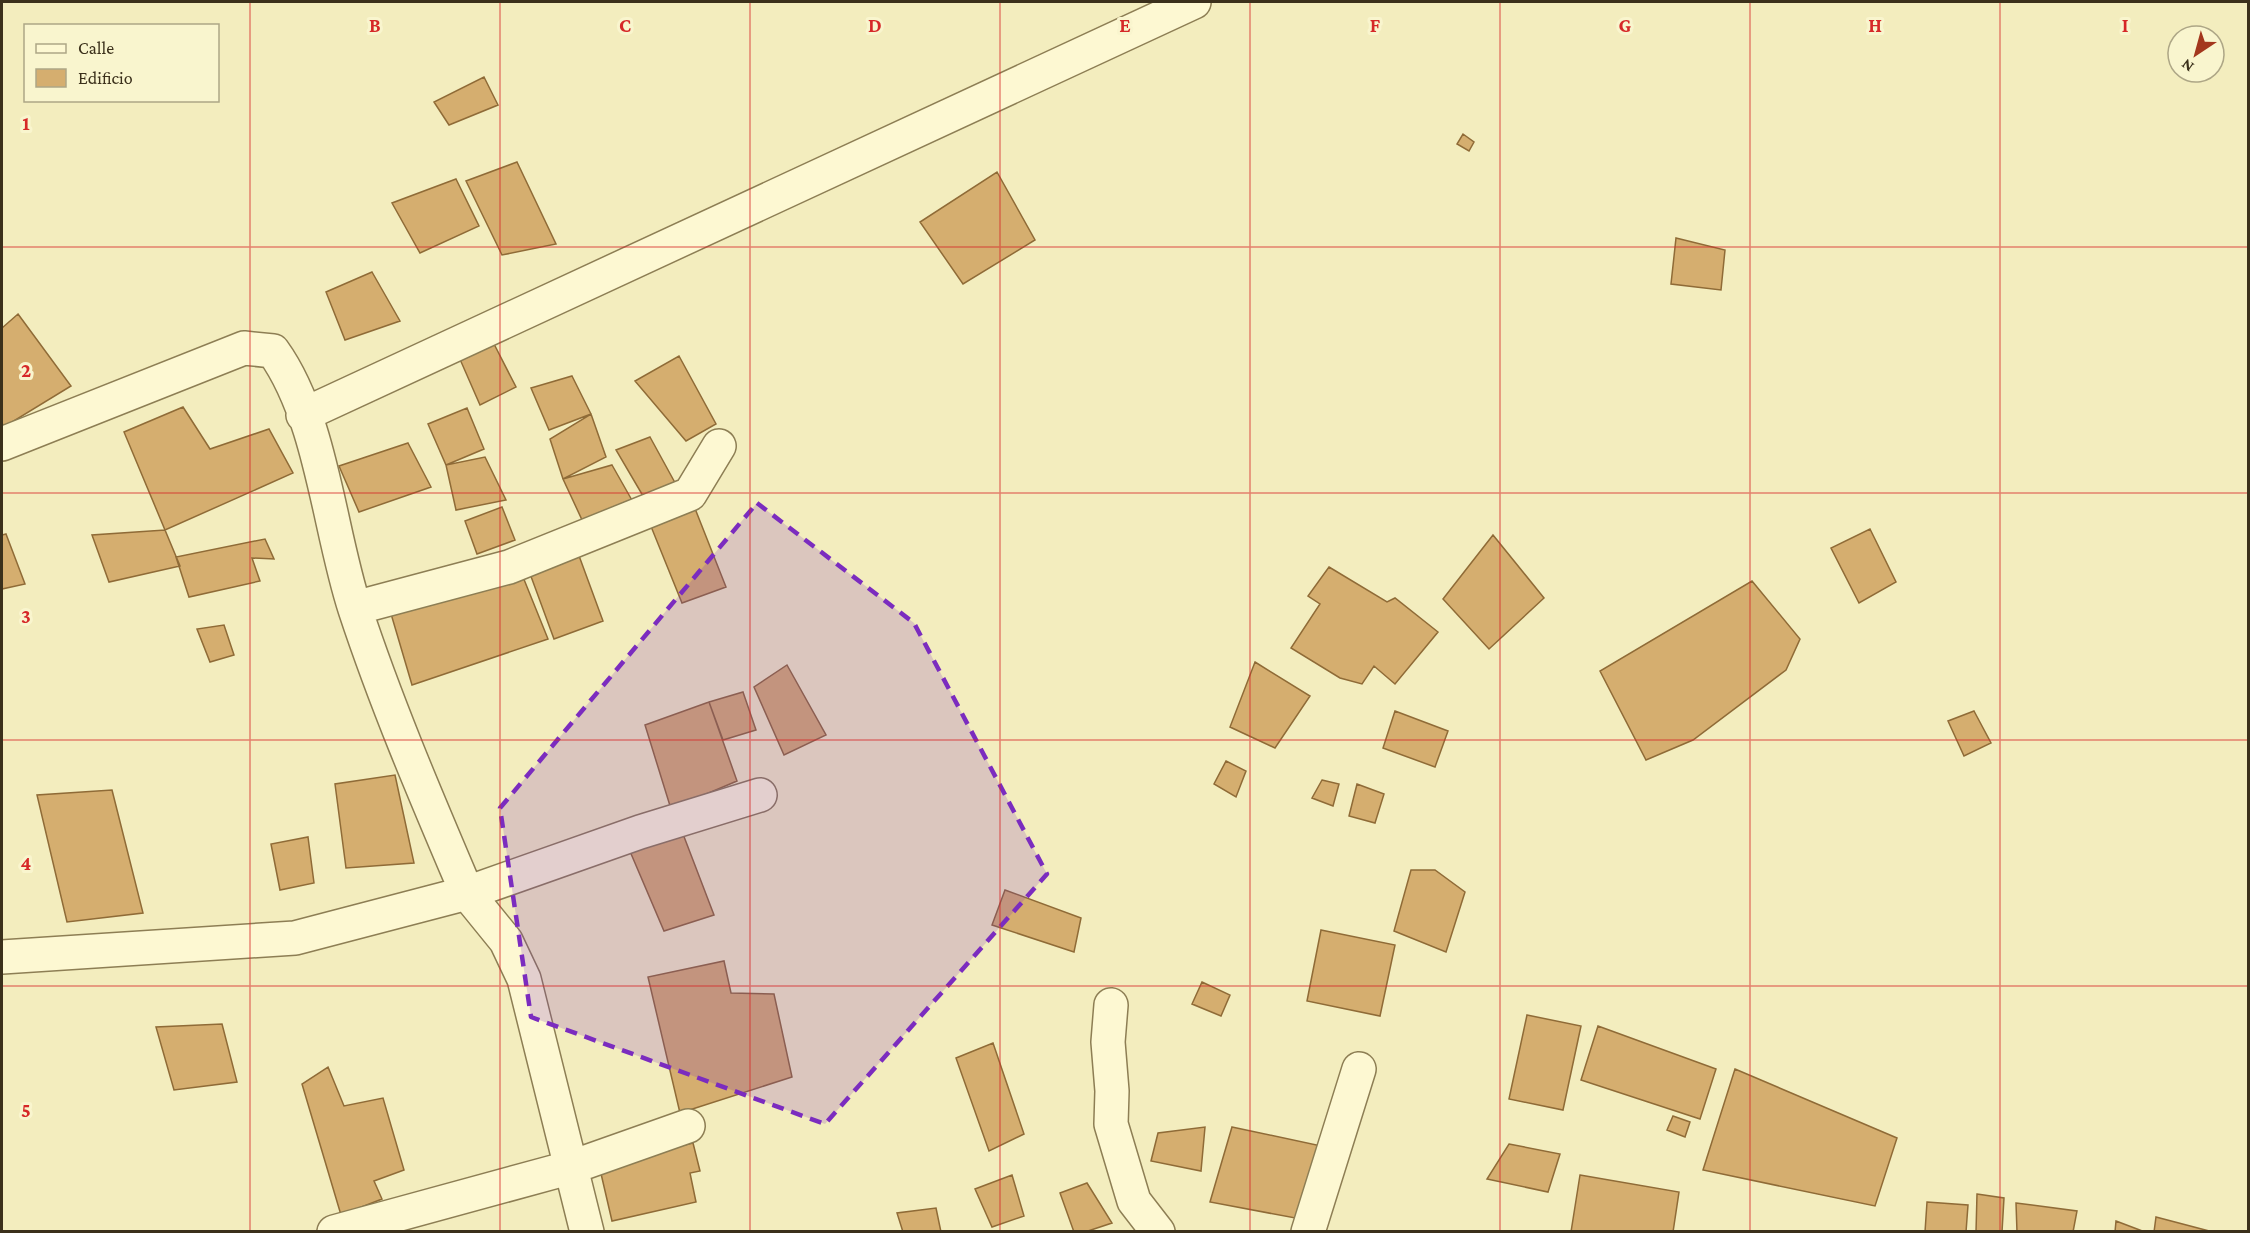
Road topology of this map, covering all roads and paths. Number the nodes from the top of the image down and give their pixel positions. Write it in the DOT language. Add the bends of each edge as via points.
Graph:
graph roads {
  1 [pos="1194,2"];
  2 [pos="303,415"];
  3 [pos="2,444"];
  4 [pos="719,446"];
  5 [pos="355,608"];
  6 [pos="760,795"];
  7 [pos="467,892"];
  8 [pos="2,957"];
  9 [pos="1111,1005"];
  10 [pos="1359,1069"];
  11 [pos="688,1126"];
  12 [pos="572,1167"];
  13 [pos="334,1232"];
  14 [pos="587,1232"];
  15 [pos="1158,1232"];
  16 [pos="1308,1232"];
  1 -- 2 [label="street"];
  2 -- 3 [label="street" via="288,372 273,351 244,348"];
  2 -- 5 [label="street"];
  4 -- 5 [label="street" via="690,494 509,567"];
  5 -- 7 [label="street" via="414,768"];
  6 -- 7 [label="street"];
  7 -- 8 [label="street" via="295,938"];
  7 -- 12 [label="street" via="506,941 524,979"];
  9 -- 15 [label="street" via="1111,1124 1134,1201"];
  10 -- 16 [label="street"];
  11 -- 12 [label="street"];
  12 -- 13 [label="street"];
  12 -- 14 [label="street"];
}
